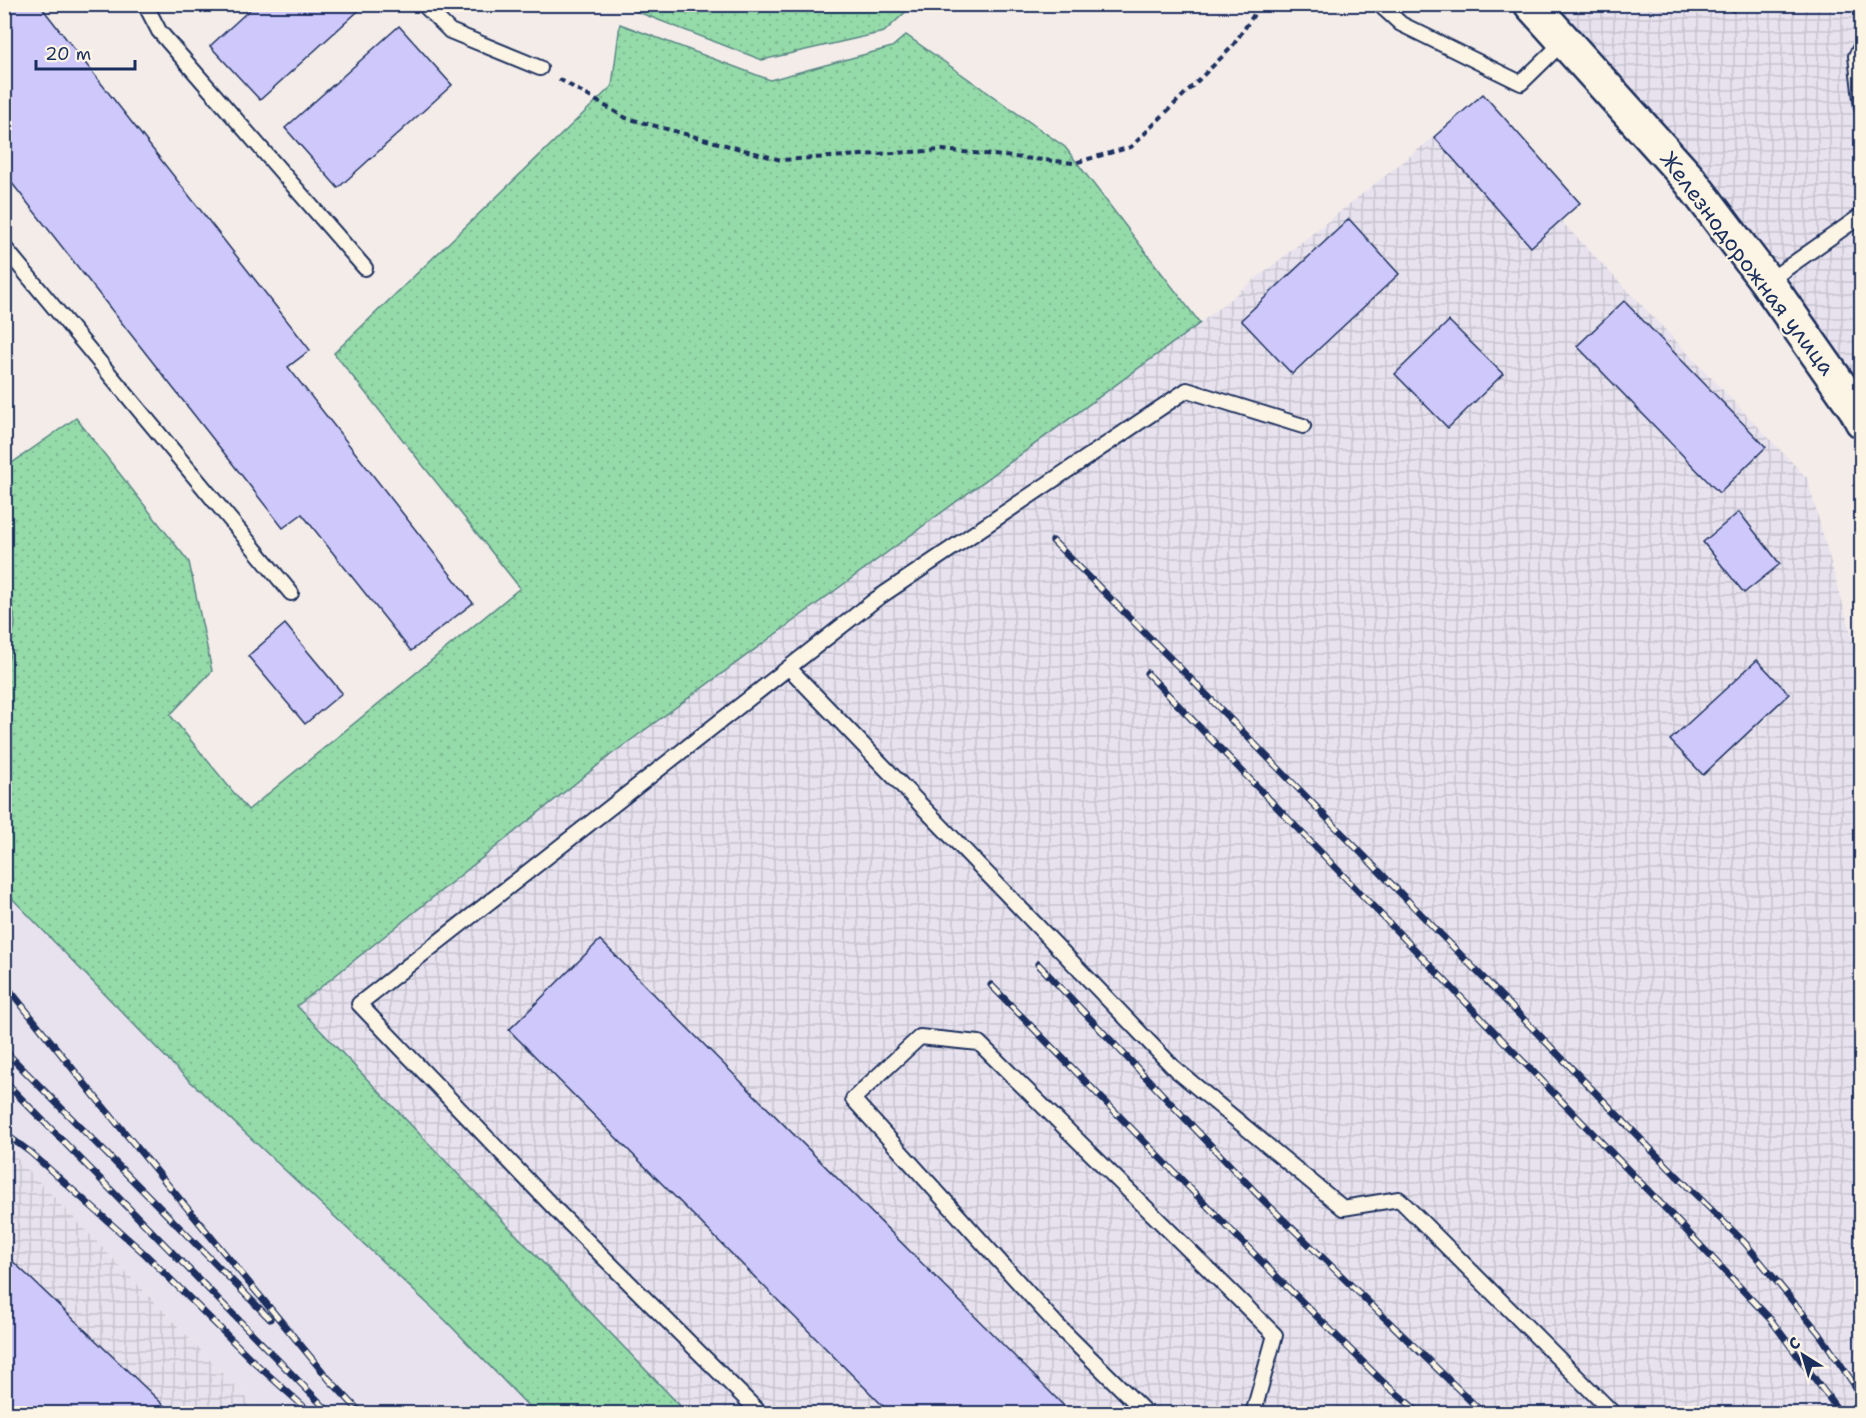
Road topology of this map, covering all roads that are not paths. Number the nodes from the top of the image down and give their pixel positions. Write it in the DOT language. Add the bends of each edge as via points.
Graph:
graph roads {
  1 [pos="145,4"];
  2 [pos="423,4"];
  3 [pos="1379,4"];
  4 [pos="1531,4"];
  5 [pos="1564,41"];
  6 [pos="1862,45"];
  7 [pos="540,68"];
  8 [pos="1862,108"];
  9 [pos="1862,215"];
  10 [pos="4,247"];
  11 [pos="365,268"];
  12 [pos="1767,282"];
  13 [pos="1860,412"];
  14 [pos="1303,426"];
  15 [pos="291,593"];
  16 [pos="789,668"];
  17 [pos="761,1413"];
  18 [pos="1147,1413"];
  19 [pos="1253,1413"];
  20 [pos="1614,1413"];
  1 -- 11 [label="lane" via="159,31"];
  2 -- 7 [label="lane" via="450,31"];
  3 -- 5 [label="lane" via="1401,24 1521,83"];
  4 -- 5 [label="street, Железнодорожная улица"];
  5 -- 12 [label="street, Железнодорожная улица" via="1688,177"];
  6 -- 8 [label="lane" via="1856,56"];
  9 -- 12 [label="lane"];
  10 -- 15 [label="lane"];
  12 -- 13 [label="street, Железнодорожная улица"];
  14 -- 16 [label="lane" via="1187,390 875,600"];
  16 -- 17 [label="lane" via="359,1004 558,1212"];
  16 -- 20 [label="lane" via="1175,1069 1343,1208 1400,1199"];
  18 -- 19 [label="lane" via="1057,1325 853,1099 920,1036 979,1043 1275,1335"];
}
